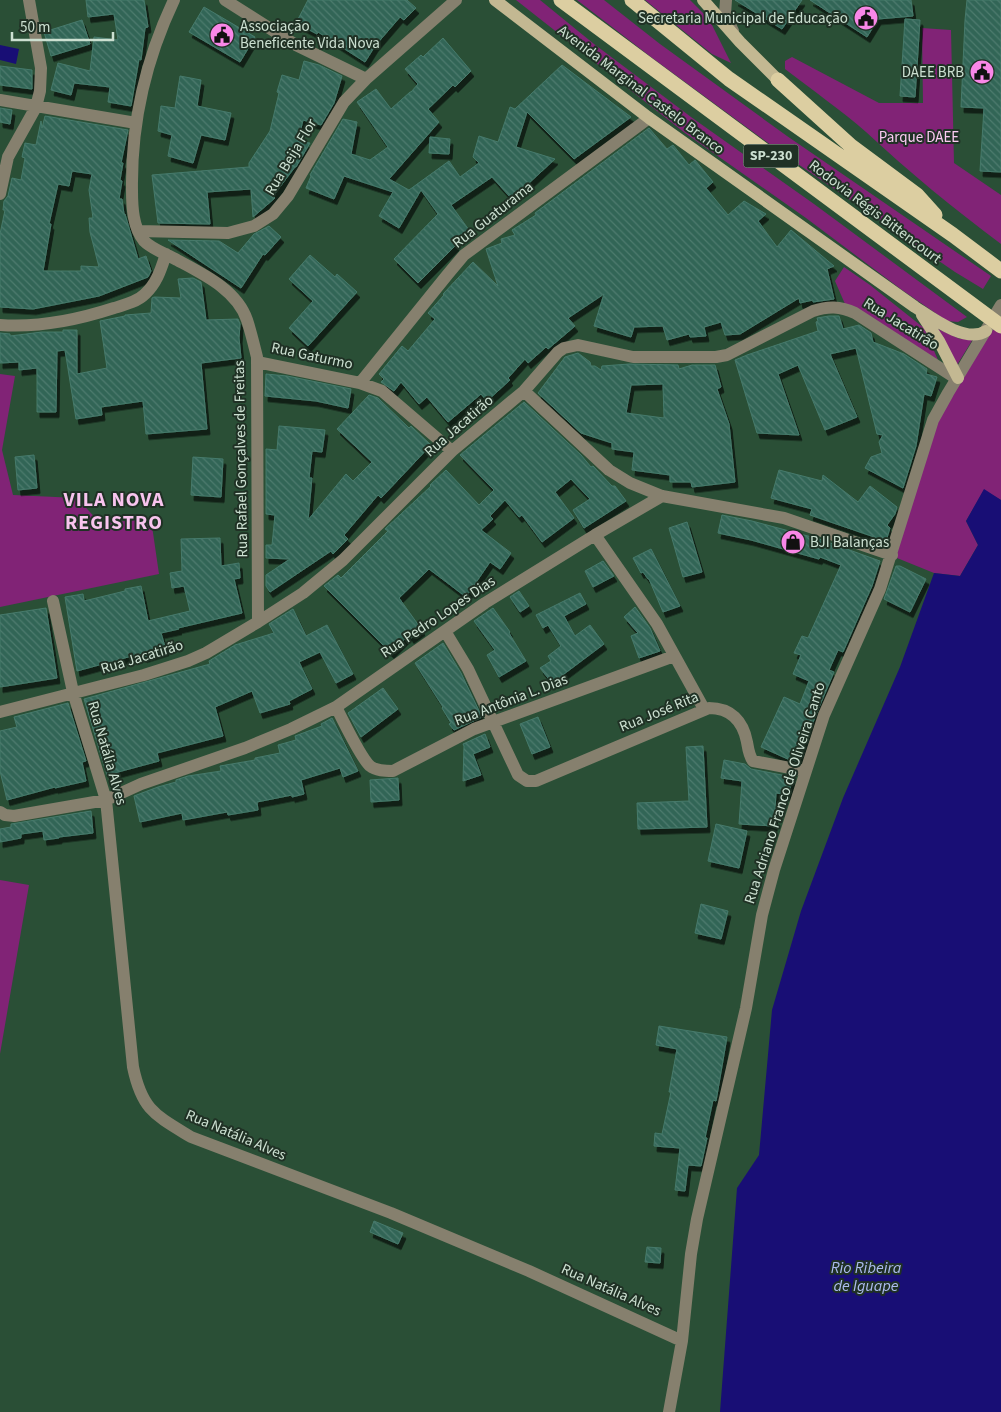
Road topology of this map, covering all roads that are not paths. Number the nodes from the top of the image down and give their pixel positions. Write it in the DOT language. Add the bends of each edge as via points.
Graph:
graph roads {
  1 [pos="29,0"];
  2 [pos="174,0"];
  3 [pos="225,0"];
  4 [pos="456,0"];
  5 [pos="495,0"];
  6 [pos="561,0"];
  7 [pos="632,0"];
  8 [pos="703,0"];
  9 [pos="726,0"];
  10 [pos="740,42"];
  11 [pos="366,79"];
  12 [pos="778,80"];
  13 [pos="0,100"];
  14 [pos="36,107"];
  15 [pos="648,118"];
  16 [pos="136,123"];
  17 [pos="0,194"];
  18 [pos="138,231"];
  19 [pos="953,235"];
  20 [pos="166,254"];
  21 [pos="1001,271"];
  22 [pos="1001,305"];
  23 [pos="916,307"];
  24 [pos="0,325"];
  25 [pos="1001,326"];
  26 [pos="986,330"];
  27 [pos="257,362"];
  28 [pos="957,378"];
  29 [pos="360,383"];
  30 [pos="524,391"];
  31 [pos="452,451"];
  32 [pos="662,496"];
  33 [pos="594,534"];
  34 [pos="892,555"];
  35 [pos="53,601"];
  36 [pos="258,622"];
  37 [pos="445,631"];
  38 [pos="674,656"];
  39 [pos="73,692"];
  40 [pos="336,707"];
  41 [pos="704,709"];
  42 [pos="0,712"];
  43 [pos="494,722"];
  44 [pos="806,771"];
  45 [pos="106,800"];
  46 [pos="0,812"];
  47 [pos="682,1341"];
  48 [pos="669,1412"];
  1 -- 14 [label="street" via="41,68"];
  2 -- 16 [label="street" via="150,61"];
  3 -- 11 [label="street" via="282,38"];
  4 -- 11 [label="street, Rua Beija Flor"];
  5 -- 15 [label="main road, Avenida Marginal Castelo Branco"];
  6 -- 25 [label="highway, Rodovia Régis Bittencourt / SP-230"];
  7 -- 19 [label="highway, Rodovia Régis Bittencourt / SP-230" via="730,79"];
  8 -- 10 [label="main road"];
  9 -- 10 [label="street" via="725,14"];
  10 -- 12 [label="main road"];
  11 -- 18 [label="street, Rua Beija Flor" via="337,113 281,206 264,221 228,233"];
  12 -- 19 [label="highway" via="852,146 917,195"];
  13 -- 14 [label="street"];
  14 -- 16 [label="street"];
  14 -- 17 [label="street" via="8,157"];
  15 -- 23 [label="main road, Avenida Marginal Castelo Branco"];
  15 -- 29 [label="street, Rua Guaturama" via="464,256"];
  16 -- 18 [label="street" via="131,168 132,203"];
  18 -- 20 [label="street, Rua Rafael Gonçalves de Freitas" via="144,241"];
  19 -- 21 [label="highway, Rodovia Régis Bittencourt / SP-230"];
  20 -- 24 [label="street" via="153,286 131,303 68,321 26,326"];
  20 -- 27 [label="street, Rua Rafael Gonçalves de Freitas" via="198,271 236,301 247,319"];
  22 -- 26 [label="street, Rua Adriano Franco de Oliveira Canto"];
  23 -- 26 [label="main road, Avenida Marginal Castelo Branco" via="947,327 962,332 975,335"];
  23 -- 28 [label="main road, Avenida Marginal Castelo Branco" via="936,335"];
  26 -- 28 [label="street, Rua Adriano Franco de Oliveira Canto"];
  27 -- 29 [label="street, Rua Gaturmo"];
  27 -- 36 [label="street, Rua Rafael Gonçalves de Freitas"];
  28 -- 30 [label="street, Rua Jacatirão" via="855,313 828,307 727,356 633,357 587,346 572,346 558,352"];
  28 -- 34 [label="street, Rua Adriano Franco de Oliveira Canto" via="933,420"];
  29 -- 31 [label="street, Rua Gaturmo" via="392,398"];
  30 -- 31 [label="street, Rua Jacatirão"];
  30 -- 32 [label="street" via="610,470 630,483"];
  31 -- 36 [label="street, Rua Jacatirão" via="332,570"];
  32 -- 33 [label="street, Rua Pedro Lopes Dias"];
  32 -- 34 [label="street" via="784,518"];
  33 -- 37 [label="street, Rua Pedro Lopes Dias"];
  33 -- 38 [label="street" via="657,624"];
  34 -- 44 [label="street, Rua Adriano Franco de Oliveira Canto" via="832,697"];
  35 -- 39 [label="street, Rua Natália Alves"];
  36 -- 39 [label="street, Rua Jacatirão" via="188,661"];
  37 -- 40 [label="street, Rua Pedro Lopes Dias"];
  37 -- 43 [label="street"];
  38 -- 41 [label="street"];
  38 -- 43 [label="street, Rua Antônia L. Dias"];
  39 -- 42 [label="street, Rua Jacatirão"];
  39 -- 45 [label="street, Rua Natália Alves"];
  40 -- 43 [label="street, Rua Antônia L. Dias" via="367,762 386,771 401,768 474,729"];
  40 -- 45 [label="street, Rua Pedro Lopes Dias" via="273,736 140,784"];
  41 -- 43 [label="street, Rua José Rita" via="536,781 527,781 518,775"];
  41 -- 44 [label="street, Rua José Rita" via="718,708 737,718 753,761"];
  44 -- 47 [label="street, Rua Adriano Franco de Oliveira Canto" via="762,915 746,1008 697,1219"];
  45 -- 46 [label="street, Rua Pedro Lopes Dias" via="14,816"];
  45 -- 47 [label="street, Rua Natália Alves" via="133,1067 147,1106 191,1137 391,1213"];
  47 -- 48 [label="street, Rua Adriano Franco de Oliveira Canto"];
}
